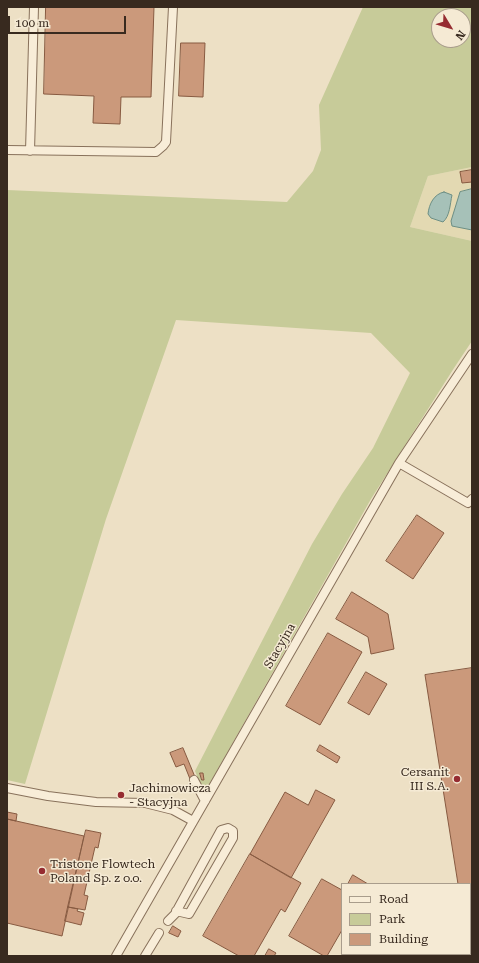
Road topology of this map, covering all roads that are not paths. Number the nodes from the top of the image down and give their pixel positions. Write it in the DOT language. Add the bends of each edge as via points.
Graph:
graph roads {
  1 [pos="34,7"];
  2 [pos="172,7"];
  3 [pos="7,150"];
  4 [pos="30,151"];
  5 [pos="472,354"];
  6 [pos="399,464"];
  7 [pos="471,503"];
  8 [pos="194,780"];
  9 [pos="7,788"];
  10 [pos="205,801"];
  11 [pos="194,821"];
  12 [pos="176,912"];
  13 [pos="168,921"];
  14 [pos="159,933"];
  15 [pos="116,956"];
  16 [pos="145,956"];
  1 -- 4 [label="street"];
  2 -- 4 [label="street" via="166,142 163,146 156,152"];
  3 -- 4 [label="street"];
  5 -- 6 [label="street, Stacyjna"];
  6 -- 7 [label="street"];
  6 -- 10 [label="street, Stacyjna"];
  8 -- 10 [label="street"];
  9 -- 11 [label="street" via="96,802 145,802 173,810"];
  10 -- 11 [label="street, Stacyjna"];
  11 -- 15 [label="street, Stacyjna"];
  12 -- 12 [label="street" via="221,830 228,828 233,831 233,838 189,914"];
  12 -- 13 [label="street"];
  14 -- 16 [label="street"];
}
